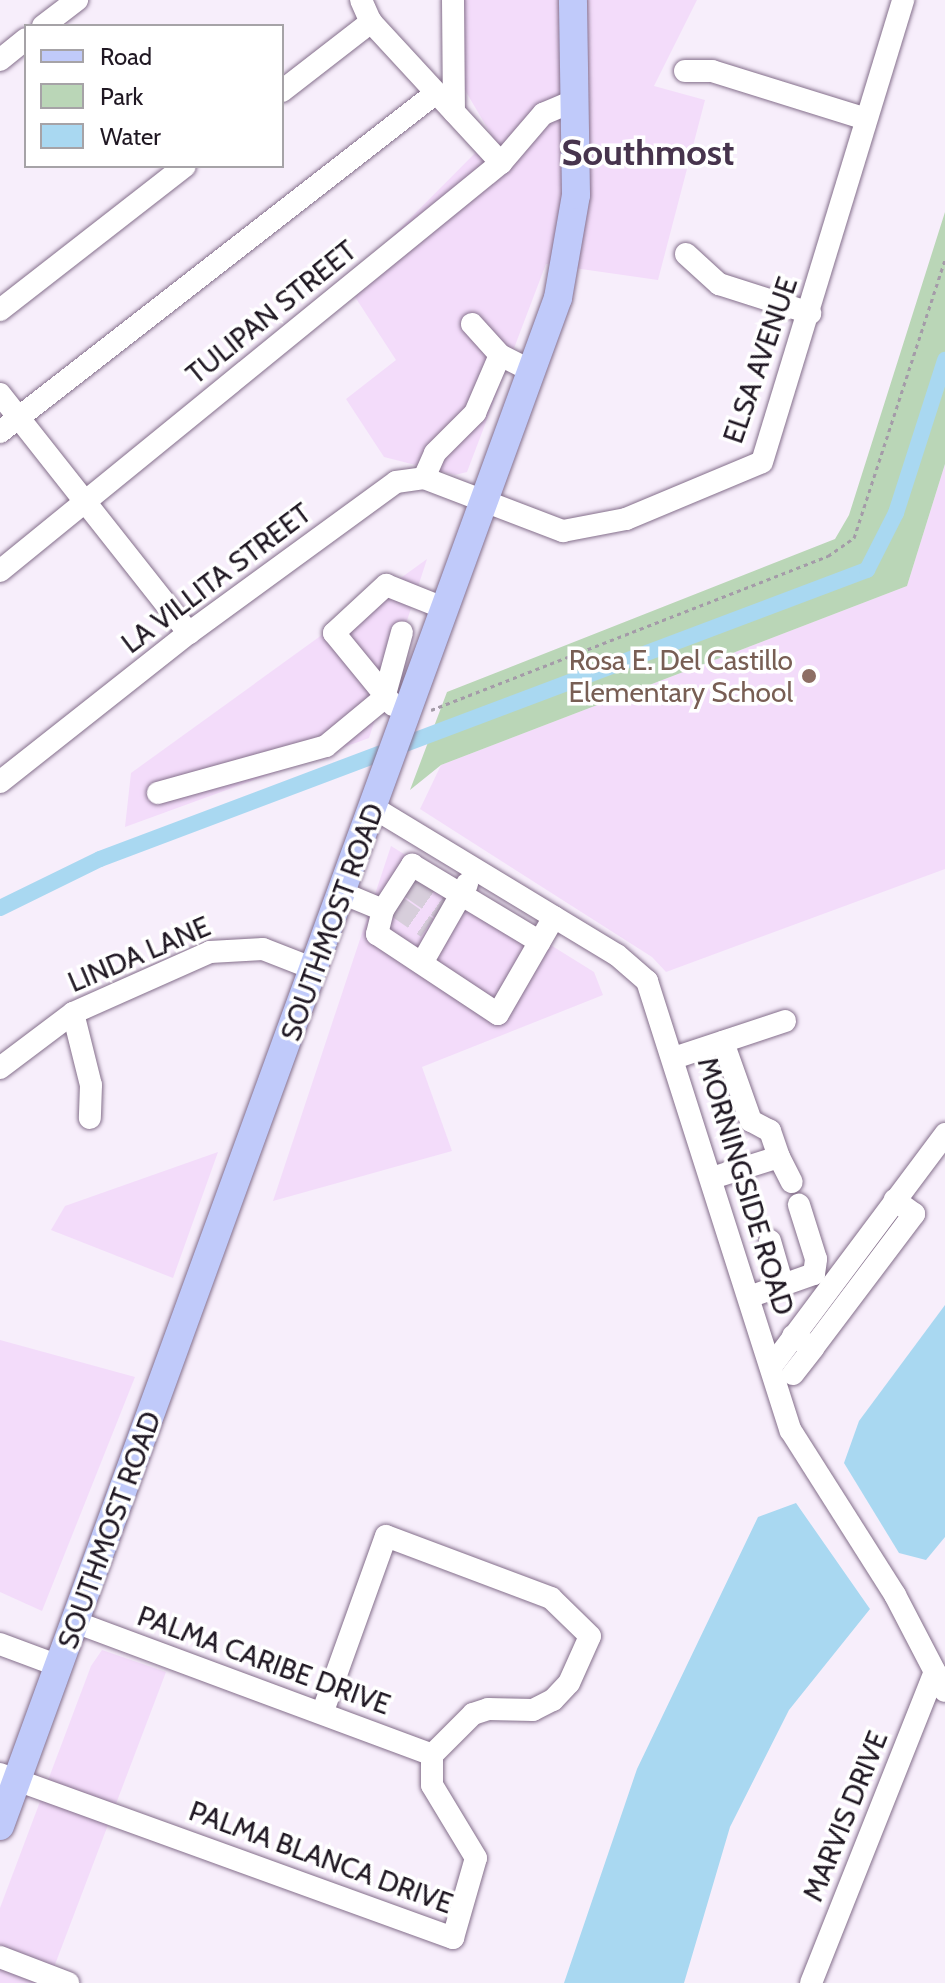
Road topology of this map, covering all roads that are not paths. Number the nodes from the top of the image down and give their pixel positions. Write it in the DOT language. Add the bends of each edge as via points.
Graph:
graph roads {
  1 [pos="77,0"];
  2 [pos="361,0"];
  3 [pos="453,0"];
  4 [pos="573,0"];
  5 [pos="903,0"];
  6 [pos="371,22"];
  7 [pos="46,24"];
  8 [pos="24,41"];
  9 [pos="0,60"];
  10 [pos="685,71"];
  11 [pos="284,89"];
  12 [pos="436,93"];
  13 [pos="576,100"];
  14 [pos="454,112"];
  15 [pos="866,119"];
  16 [pos="501,163"];
  17 [pos="182,168"];
  18 [pos="686,254"];
  19 [pos="0,310"];
  20 [pos="810,313"];
  21 [pos="472,324"];
  22 [pos="500,355"];
  23 [pos="533,372"];
  24 [pos="0,394"];
  25 [pos="18,417"];
  26 [pos="0,432"];
  27 [pos="424,478"];
  28 [pos="485,502"];
  29 [pos="85,503"];
  30 [pos="0,571"];
  31 [pos="414,599"];
  32 [pos="446,609"];
  33 [pos="402,632"];
  34 [pos="189,633"];
  35 [pos="433,643"];
  36 [pos="384,698"];
  37 [pos="407,716"];
  38 [pos="0,782"];
  39 [pos="158,793"];
  40 [pos="377,799"];
  41 [pos="476,869"];
  42 [pos="342,893"];
  43 [pos="461,894"];
  44 [pos="389,905"];
  45 [pos="554,917"];
  46 [pos="540,942"];
  47 [pos="422,963"];
  48 [pos="314,969"];
  49 [pos="73,1013"];
  50 [pos="785,1021"];
  51 [pos="723,1042"];
  52 [pos="674,1058"];
  53 [pos="0,1068"];
  54 [pos="90,1118"];
  55 [pos="945,1134"];
  56 [pos="779,1157"];
  57 [pos="712,1178"];
  58 [pos="792,1182"];
  59 [pos="895,1200"];
  60 [pos="799,1205"];
  61 [pos="770,1241"];
  62 [pos="783,1286"];
  63 [pos="749,1297"];
  64 [pos="793,1336"];
  65 [pos="813,1348"];
  66 [pos="771,1367"];
  67 [pos="793,1374"];
  68 [pos="75,1622"];
  69 [pos="0,1644"];
  70 [pos="59,1666"];
  71 [pos="940,1682"];
  72 [pos="323,1711"];
  73 [pos="432,1755"];
  74 [pos="8,1777"];
  75 [pos="0,1826"];
  76 [pos="0,1957"];
  77 [pos="68,1983"];
  78 [pos="811,1983"];
  1 -- 7 [label="street"];
  2 -- 6 [label="street"];
  3 -- 14 [label="street"];
  4 -- 13 [label="main road, SOUTHMOST ROAD"];
  5 -- 15 [label="street, ELSA AVENUE"];
  6 -- 11 [label="street"];
  6 -- 12 [label="street"];
  8 -- 9 [label="street"];
  10 -- 15 [label="street" via="712,71"];
  12 -- 14 [label="street"];
  12 -- 25 [label="street"];
  13 -- 16 [label="street, TULIPAN STREET" via="543,114"];
  13 -- 23 [label="main road, SOUTHMOST ROAD" via="572,230 558,298"];
  14 -- 16 [label="street"];
  15 -- 20 [label="street, ELSA AVENUE"];
  16 -- 29 [label="street, TULIPAN STREET"];
  17 -- 19 [label="street"];
  18 -- 20 [label="street" via="719,284"];
  20 -- 28 [label="street, ELSA AVENUE" via="762,462 590,529 563,531"];
  21 -- 22 [label="street"];
  22 -- 23 [label="street"];
  22 -- 27 [label="street" via="475,413 435,453"];
  23 -- 28 [label="main road, SOUTHMOST ROAD"];
  24 -- 25 [label="street"];
  25 -- 26 [label="street"];
  25 -- 29 [label="street"];
  27 -- 28 [label="street"];
  27 -- 34 [label="street, LA VILLITA STREET" via="396,482"];
  28 -- 32 [label="main road, SOUTHMOST ROAD"];
  29 -- 30 [label="street, TULIPAN STREET"];
  29 -- 34 [label="street"];
  31 -- 32 [label="street"];
  31 -- 33 [label="street"];
  31 -- 36 [label="street" via="386,585 334,633"];
  32 -- 35 [label="main road, SOUTHMOST ROAD"];
  33 -- 35 [label="street"];
  33 -- 36 [label="street"];
  34 -- 38 [label="street, LA VILLITA STREET"];
  35 -- 37 [label="main road, SOUTHMOST ROAD"];
  36 -- 37 [label="street"];
  36 -- 39 [label="street" via="326,746"];
  37 -- 40 [label="main road, SOUTHMOST ROAD"];
  40 -- 41 [label="street, MORNINGSIDE ROAD"];
  40 -- 42 [label="main road, SOUTHMOST ROAD"];
  41 -- 43 [label="street"];
  41 -- 45 [label="street, MORNINGSIDE ROAD"];
  42 -- 44 [label="street"];
  42 -- 48 [label="main road, SOUTHMOST ROAD"];
  43 -- 44 [label="street" via="412,865 406,884"];
  43 -- 46 [label="street"];
  43 -- 47 [label="street" via="432,932"];
  44 -- 47 [label="street" via="377,934"];
  45 -- 46 [label="street"];
  45 -- 52 [label="street, MORNINGSIDE ROAD" via="634,966 647,981"];
  46 -- 47 [label="street" via="498,1014"];
  48 -- 49 [label="street, LINDA LANE" via="263,949 238,946 210,952"];
  48 -- 68 [label="main road, SOUTHMOST ROAD"];
  49 -- 53 [label="street, LINDA LANE"];
  49 -- 54 [label="street" via="91,1085"];
  50 -- 51 [label="street"];
  51 -- 52 [label="street"];
  51 -- 56 [label="street" via="751,1121 770,1131"];
  52 -- 57 [label="street, MORNINGSIDE ROAD"];
  55 -- 59 [label="street"];
  56 -- 57 [label="street"];
  56 -- 58 [label="street"];
  57 -- 63 [label="street, MORNINGSIDE ROAD"];
  59 -- 64 [label="street"];
  59 -- 65 [label="street" via="914,1214"];
  60 -- 62 [label="street" via="817,1268 808,1278"];
  61 -- 62 [label="street"];
  62 -- 63 [label="street"];
  63 -- 66 [label="street, MORNINGSIDE ROAD"];
  64 -- 65 [label="street"];
  64 -- 66 [label="street"];
  65 -- 67 [label="street"];
  66 -- 71 [label="street, MORNINGSIDE ROAD" via="804,1456 895,1595"];
  68 -- 70 [label="main road, SOUTHMOST ROAD"];
  68 -- 72 [label="street, PALMA CARIBE DRIVE"];
  69 -- 70 [label="street"];
  70 -- 74 [label="main road, SOUTHMOST ROAD"];
  71 -- 78 [label="street, MARVIS DRIVE"];
  72 -- 73 [label="street, PALMA CARIBE DRIVE"];
  72 -- 73 [label="street" via="386,1536 551,1598 584,1626 590,1636 569,1683 553,1700 533,1710 473,1714"];
  73 -- 74 [label="street, PALMA BLANCA DRIVE" via="432,1785 476,1858 453,1938"];
  74 -- 75 [label="main road, SOUTHMOST ROAD"];
  76 -- 77 [label="street"];
}
